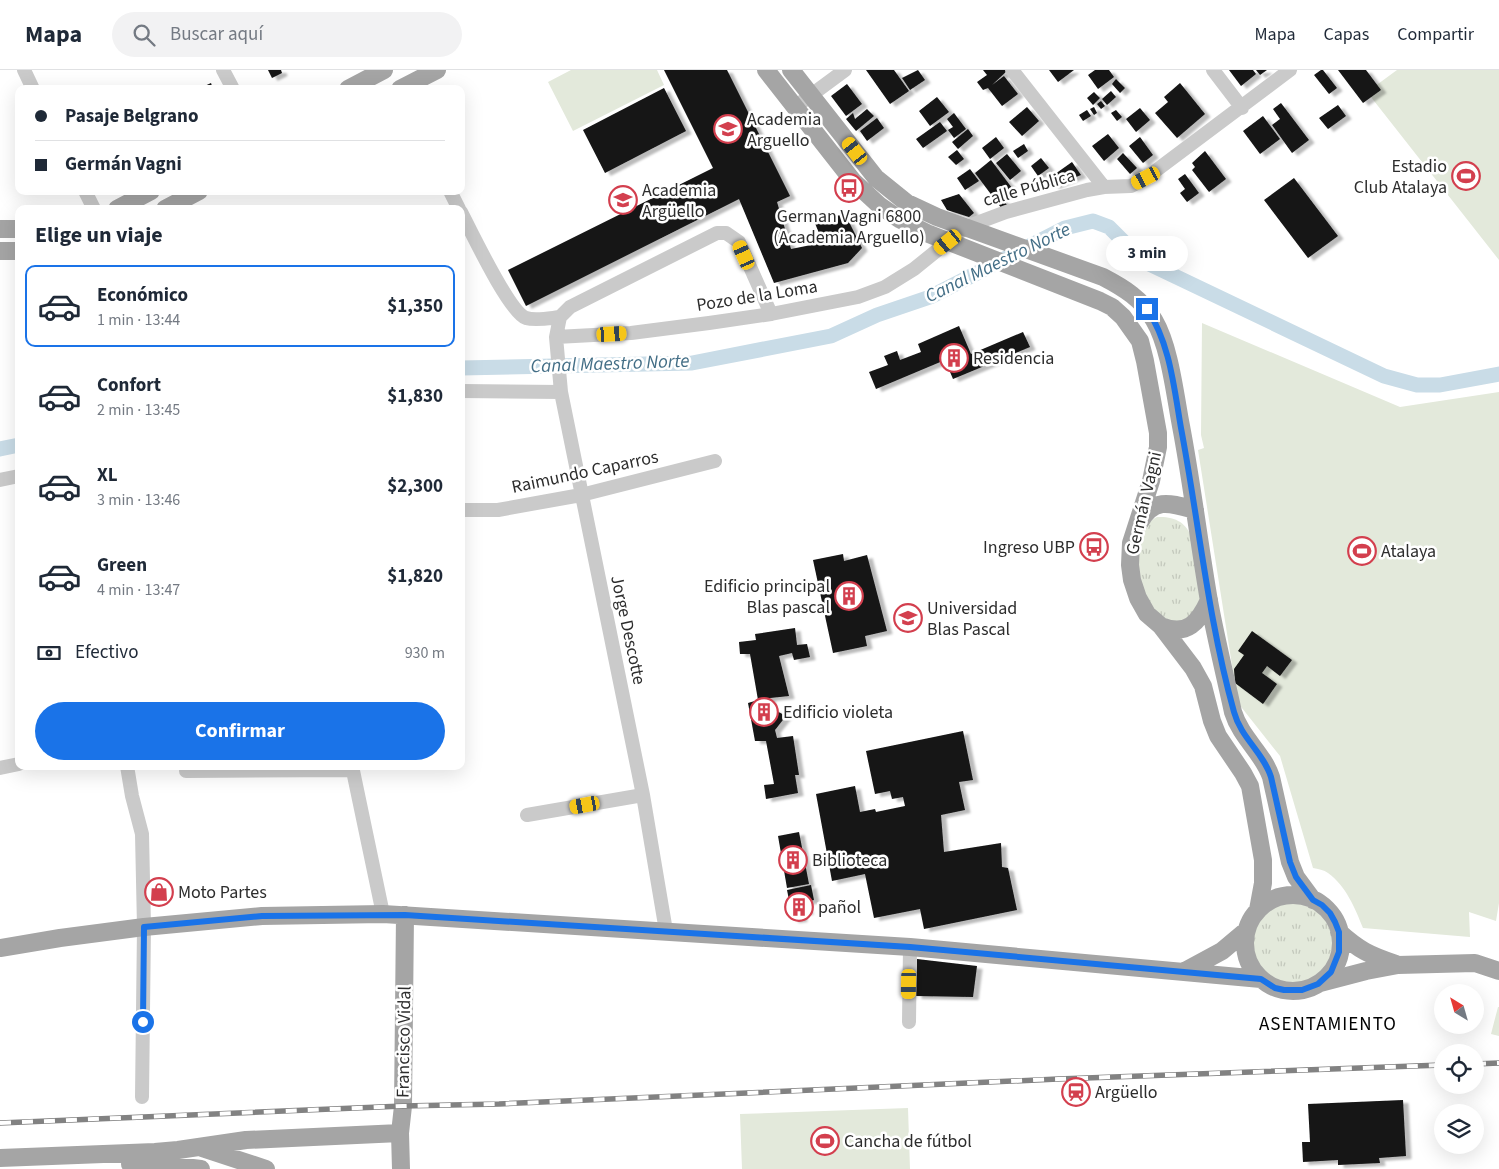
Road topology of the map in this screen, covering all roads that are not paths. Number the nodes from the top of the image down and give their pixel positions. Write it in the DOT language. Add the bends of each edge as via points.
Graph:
graph roads {
  1 [pos="24,70"];
  2 [pos="223,70"];
  3 [pos="384,70"];
  4 [pos="437,70"];
  5 [pos="766,70"];
  6 [pos="791,70"];
  7 [pos="845,70"];
  8 [pos="1012,70"];
  9 [pos="1213,70"];
  10 [pos="1290,70"];
  11 [pos="31,85"];
  12 [pos="231,85"];
  13 [pos="356,85"];
  14 [pos="408,85"];
  15 [pos="811,96"];
  16 [pos="795,107"];
  17 [pos="1242,108"];
  18 [pos="1104,187"];
  19 [pos="143,195"];
  20 [pos="191,195"];
  21 [pos="125,205"];
  22 [pos="173,205"];
  23 [pos="465,219"];
  24 [pos="966,227"];
  25 [pos="0,229"];
  26 [pos="15,229"];
  27 [pos="948,242"];
  28 [pos="0,251"];
  29 [pos="15,251"];
  30 [pos="770,314"];
  31 [pos="560,316"];
  32 [pos="556,342"];
  33 [pos="465,391"];
  34 [pos="561,392"];
  35 [pos="715,461"];
  36 [pos="15,477"];
  37 [pos="0,480"];
  38 [pos="581,495"];
  39 [pos="465,510"];
  40 [pos="1195,510"];
  41 [pos="1136,529"];
  42 [pos="1209,600"];
  43 [pos="1161,626"];
  44 [pos="15,765"];
  45 [pos="0,768"];
  46 [pos="128,770"];
  47 [pos="241,770"];
  48 [pos="352,770"];
  49 [pos="186,771"];
  50 [pos="643,795"];
  51 [pos="527,814"];
  52 [pos="1313,900"];
  53 [pos="1258,910"];
  54 [pos="383,914"];
  55 [pos="405,915"];
  56 [pos="144,927"];
  57 [pos="1247,930"];
  58 [pos="666,931"];
  59 [pos="1339,932"];
  60 [pos="910,947"];
  61 [pos="0,948"];
  62 [pos="1499,958"];
  63 [pos="1475,963"];
  64 [pos="1398,965"];
  65 [pos="1185,971"];
  66 [pos="1499,971"];
  67 [pos="1261,979"];
  68 [pos="1318,984"];
  69 [pos="909,1022"];
  70 [pos="142,1097"];
  71 [pos="400,1133"];
  72 [pos="0,1147"];
  73 [pos="198,1147"];
  74 [pos="0,1158"];
  75 [pos="0,1169"];
  76 [pos="201,1169"];
  77 [pos="266,1169"];
  78 [pos="401,1169"];
  1 -- 11 [label="street"];
  2 -- 12 [label="street"];
  3 -- 13 [label="main road"];
  4 -- 14 [label="main road"];
  5 -- 16 [label="main road"];
  6 -- 15 [label="main road"];
  7 -- 15 [label="street"];
  8 -- 18 [label="street"];
  9 -- 17 [label="street"];
  10 -- 17 [label="street, calle Pública"];
  15 -- 16 [label="street"];
  15 -- 24 [label="main road" via="886,187 921,210"];
  16 -- 27 [label="main road" via="853,181 879,205 898,219"];
  17 -- 18 [label="street, calle Pública" via="1146,178 1131,186"];
  18 -- 24 [label="street, calle Pública" via="1006,212"];
  19 -- 21 [label="main road"];
  20 -- 22 [label="main road"];
  23 -- 31 [label="street" via="519,314 534,319"];
  24 -- 27 [label="street, calle Pública"];
  24 -- 40 [label="main road, Germán Vagni" via="1103,277 1137,298 1155,320 1166,350"];
  25 -- 26 [label="main road"];
  27 -- 30 [label="street, Pozo de la Loma" via="914,270 885,287 858,297"];
  27 -- 41 [label="main road, Germán Vagni" via="1086,294 1112,307 1140,341 1146,361 1158,447"];
  28 -- 29 [label="main road"];
  30 -- 31 [label="street" via="739,242 726,233 717,233 596,293"];
  30 -- 32 [label="street, Pozo de la Loma"];
  31 -- 32 [label="street, Jorge Descotte"];
  32 -- 34 [label="street, Jorge Descotte"];
  33 -- 34 [label="street"];
  34 -- 38 [label="street, Jorge Descotte"];
  35 -- 38 [label="street, Raimundo Caparros"];
  36 -- 37 [label="street"];
  38 -- 39 [label="street, Raimundo Caparros" via="498,510"];
  38 -- 50 [label="street, Jorge Descotte"];
  40 -- 41 [label="main road" via="1159,504 1144,515"];
  40 -- 42 [label="main road, Germán Vagni"];
  41 -- 43 [label="main road, Germán Vagni" via="1131,543 1132,580 1148,614"];
  42 -- 43 [label="main road" via="1199,620 1188,628 1174,630"];
  42 -- 52 [label="main road, Germán Vagni" via="1237,725 1267,764 1290,862 1296,877"];
  43 -- 53 [label="main road, Germán Vagni" via="1193,668 1203,686 1218,736 1250,786 1263,860"];
  44 -- 45 [label="street"];
  46 -- 56 [label="street" via="142,834"];
  47 -- 49 [label="street"];
  48 -- 54 [label="street"];
  50 -- 51 [label="street"];
  50 -- 58 [label="street, Jorge Descotte"];
  52 -- 53 [label="main road" via="1283,896"];
  52 -- 59 [label="main road" via="1330,913"];
  53 -- 57 [label="main road"];
  54 -- 55 [label="main road"];
  54 -- 56 [label="main road" via="262,916"];
  55 -- 58 [label="main road"];
  55 -- 71 [label="main road, Francisco Vidal"];
  56 -- 61 [label="main road"];
  56 -- 70 [label="street"];
  57 -- 65 [label="main road" via="1222,951"];
  57 -- 67 [label="main road" via="1248,960"];
  58 -- 60 [label="main road"];
  59 -- 64 [label="main road" via="1357,948"];
  59 -- 68 [label="main road" via="1336,962"];
  60 -- 65 [label="main road"];
  60 -- 69 [label="street"];
  62 -- 63 [label="main road"];
  63 -- 64 [label="main road"];
  63 -- 66 [label="main road"];
  64 -- 68 [label="main road"];
  65 -- 67 [label="main road"];
  67 -- 68 [label="main road" via="1284,990 1302,990"];
  71 -- 73 [label="main road" via="246,1140"];
  71 -- 78 [label="main road, Francisco Vidal"];
  72 -- 73 [label="main road" via="155,1141"];
  73 -- 74 [label="main road" via="156,1152"];
  73 -- 77 [label="main road"];
  75 -- 76 [label="main road" via="151,1164"];
}
